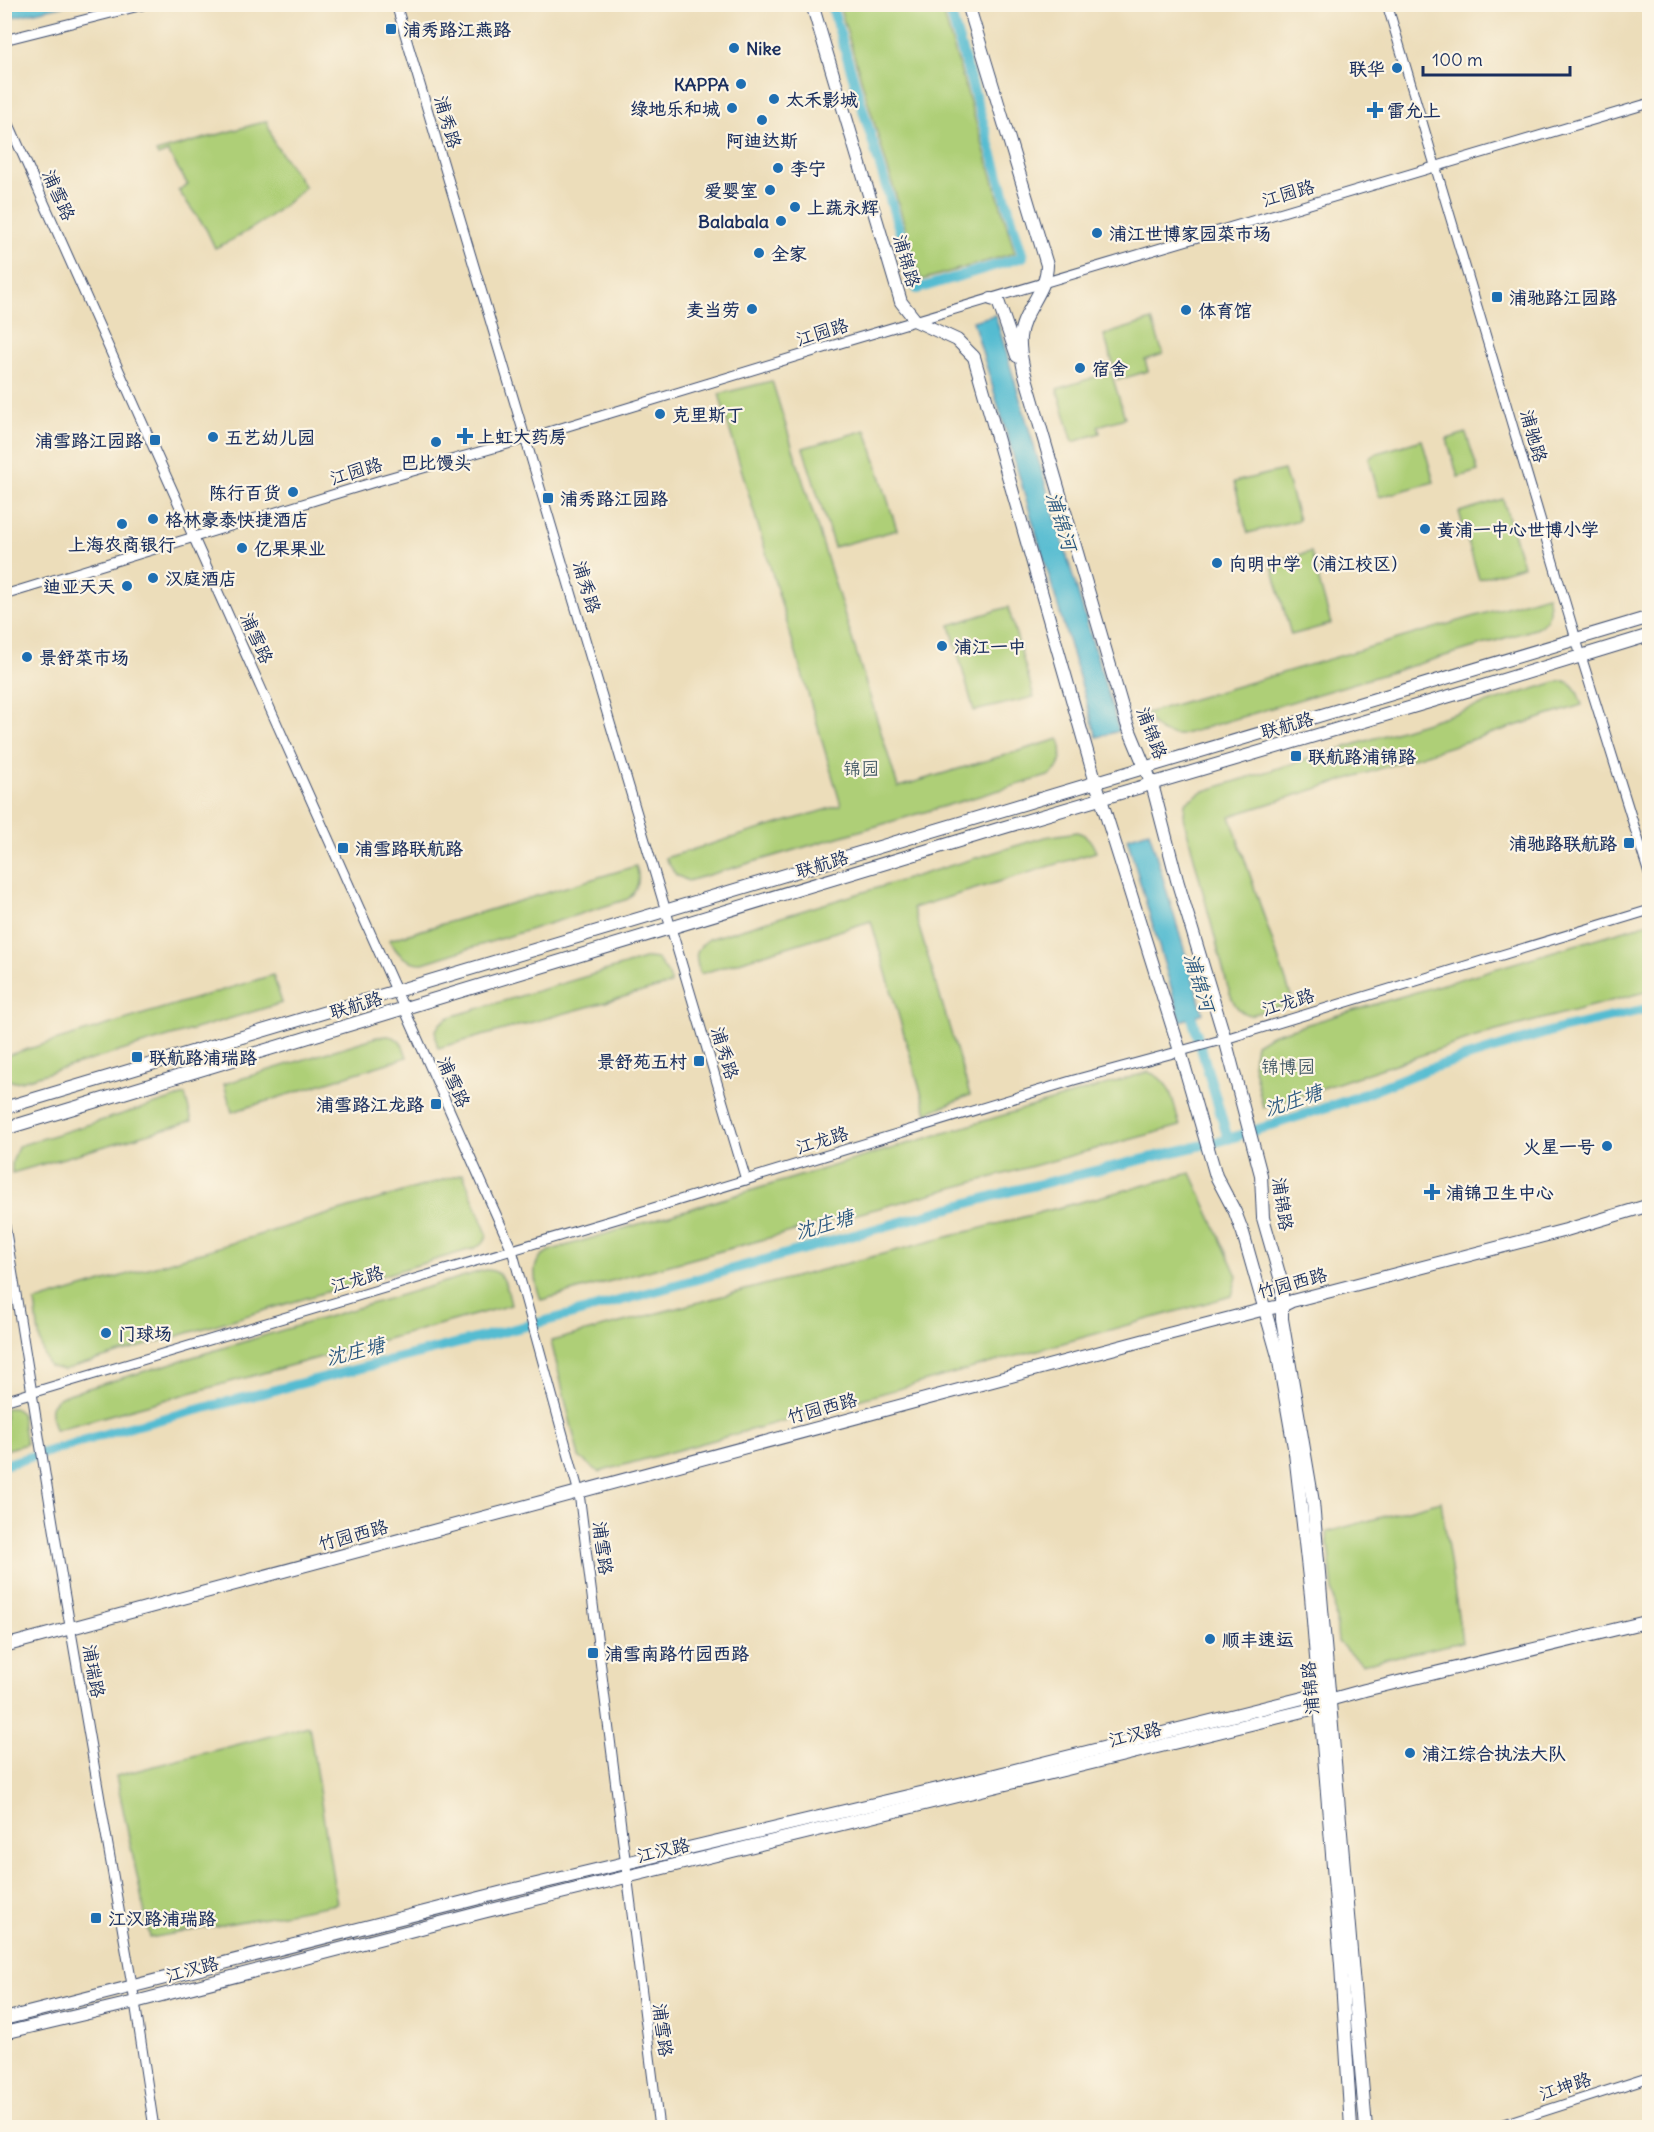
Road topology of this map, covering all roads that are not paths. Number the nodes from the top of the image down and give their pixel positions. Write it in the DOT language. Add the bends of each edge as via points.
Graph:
graph roads {
  1 [pos="147,4"];
  2 [pos="396,4"];
  3 [pos="812,4"];
  4 [pos="968,4"];
  5 [pos="1387,4"];
  6 [pos="4,40"];
  7 [pos="1650,102"];
  8 [pos="4,113"];
  9 [pos="1436,166"];
  10 [pos="1045,282"];
  11 [pos="991,298"];
  12 [pos="916,321"];
  13 [pos="1024,371"];
  14 [pos="525,439"];
  15 [pos="194,538"];
  16 [pos="4,595"];
  17 [pos="1650,617"];
  18 [pos="1650,635"];
  19 [pos="1576,639"];
  20 [pos="1581,656"];
  21 [pos="1140,770"];
  22 [pos="1101,781"];
  23 [pos="1145,786"];
  24 [pos="1106,797"];
  25 [pos="1650,877"];
  26 [pos="1650,910"];
  27 [pos="666,911"];
  28 [pos="670,928"];
  29 [pos="396,992"];
  30 [pos="403,1009"];
  31 [pos="1225,1039"];
  32 [pos="1180,1051"];
  33 [pos="4,1108"];
  34 [pos="4,1129"];
  35 [pos="746,1180"];
  36 [pos="1650,1206"];
  37 [pos="4,1220"];
  38 [pos="512,1250"];
  39 [pos="1282,1306"];
  40 [pos="1265,1309"];
  41 [pos="32,1393"];
  42 [pos="4,1401"];
  43 [pos="579,1493"];
  44 [pos="1650,1621"];
  45 [pos="70,1629"];
  46 [pos="4,1646"];
  47 [pos="1323,1700"];
  48 [pos="625,1862"];
  49 [pos="627,1877"];
  50 [pos="132,1986"];
  51 [pos="135,2002"];
  52 [pos="4,2019"];
  53 [pos="4,2033"];
  54 [pos="1650,2077"];
  55 [pos="154,2127"];
  56 [pos="659,2127"];
  57 [pos="1351,2127"];
  58 [pos="1366,2127"];
  59 [pos="1491,2127"];
  1 -- 6 [label="street"];
  2 -- 14 [label="street, 浦秀路"];
  3 -- 12 [label="street, 浦锦路" via="900,302"];
  4 -- 10 [label="street, 浦锦路" via="1047,265"];
  5 -- 9 [label="street, 浦驰路"];
  7 -- 9 [label="street, 江园路"];
  8 -- 15 [label="street, 浦雪路"];
  9 -- 10 [label="street, 江园路"];
  9 -- 19 [label="street, 浦驰路"];
  10 -- 11 [label="street, 江园路"];
  10 -- 13 [label="street, 浦锦路" via="1020,335"];
  11 -- 12 [label="street, 江园路"];
  11 -- 13 [label="street, 浦锦路" via="998,301"];
  12 -- 14 [label="street, 江园路"];
  12 -- 22 [label="street, 浦锦路" via="957,340 974,357"];
  13 -- 21 [label="street, 浦锦路"];
  14 -- 15 [label="street, 江园路"];
  14 -- 27 [label="street, 浦秀路"];
  15 -- 16 [label="street, 江园路"];
  15 -- 29 [label="street, 浦雪路"];
  17 -- 19 [label="street, 联航路"];
  18 -- 20 [label="street, 联航路"];
  19 -- 20 [label="street, 浦驰路"];
  19 -- 21 [label="street, 联航路"];
  20 -- 23 [label="street, 联航路"];
  20 -- 25 [label="street, 浦驰路"];
  21 -- 22 [label="street, 联航路"];
  21 -- 23 [label="street, 浦锦路"];
  22 -- 24 [label="street, 浦锦路"];
  22 -- 27 [label="street, 联航路"];
  23 -- 24 [label="street, 联航路"];
  23 -- 31 [label="street, 浦锦路"];
  24 -- 28 [label="street, 联航路"];
  24 -- 32 [label="street, 浦锦路"];
  26 -- 31 [label="street, 江龙路"];
  27 -- 28 [label="street, 浦秀路"];
  27 -- 29 [label="street, 联航路"];
  28 -- 30 [label="street, 联航路"];
  28 -- 35 [label="street, 浦秀路"];
  29 -- 30 [label="street, 浦雪路"];
  29 -- 33 [label="street, 联航路"];
  30 -- 34 [label="street, 联航路"];
  30 -- 38 [label="street, 浦雪路"];
  31 -- 32 [label="street, 江龙路"];
  31 -- 39 [label="street, 浦锦路" via="1257,1155 1263,1218 1282,1284"];
  32 -- 35 [label="street, 江龙路"];
  32 -- 40 [label="street, 浦锦路" via="1216,1176 1239,1222"];
  35 -- 38 [label="street, 江龙路"];
  36 -- 39 [label="street, 竹园西路"];
  37 -- 41 [label="street, 浦瑞路"];
  38 -- 41 [label="street, 江龙路"];
  38 -- 43 [label="street, 浦雪路"];
  39 -- 40 [label="street, 竹园西路"];
  39 -- 47 [label="street, 浦锦路" via="1313,1502"];
  40 -- 43 [label="street, 竹园西路"];
  40 -- 47 [label="street, 浦锦路" via="1278,1356 1295,1453"];
  41 -- 42 [label="street, 江龙路"];
  41 -- 45 [label="street, 浦瑞路"];
  43 -- 45 [label="street, 竹园西路"];
  43 -- 48 [label="street, 浦雪路"];
  44 -- 47 [label="street"];
  45 -- 46 [label="street, 竹园西路"];
  45 -- 50 [label="street, 浦瑞路"];
  47 -- 48 [label="street"];
  47 -- 49 [label="street, 江汉路"];
  47 -- 57 [label="street, 浦锦路"];
  47 -- 58 [label="street, 浦锦路"];
  48 -- 49 [label="street, 浦雪路"];
  48 -- 50 [label="street"];
  49 -- 51 [label="street, 江汉路"];
  49 -- 56 [label="street, 浦雪路"];
  50 -- 51 [label="street, 浦瑞路"];
  50 -- 52 [label="street"];
  51 -- 53 [label="street, 江汉路"];
  51 -- 55 [label="street, 浦瑞路"];
  54 -- 59 [label="street, 江坤路"];
}
